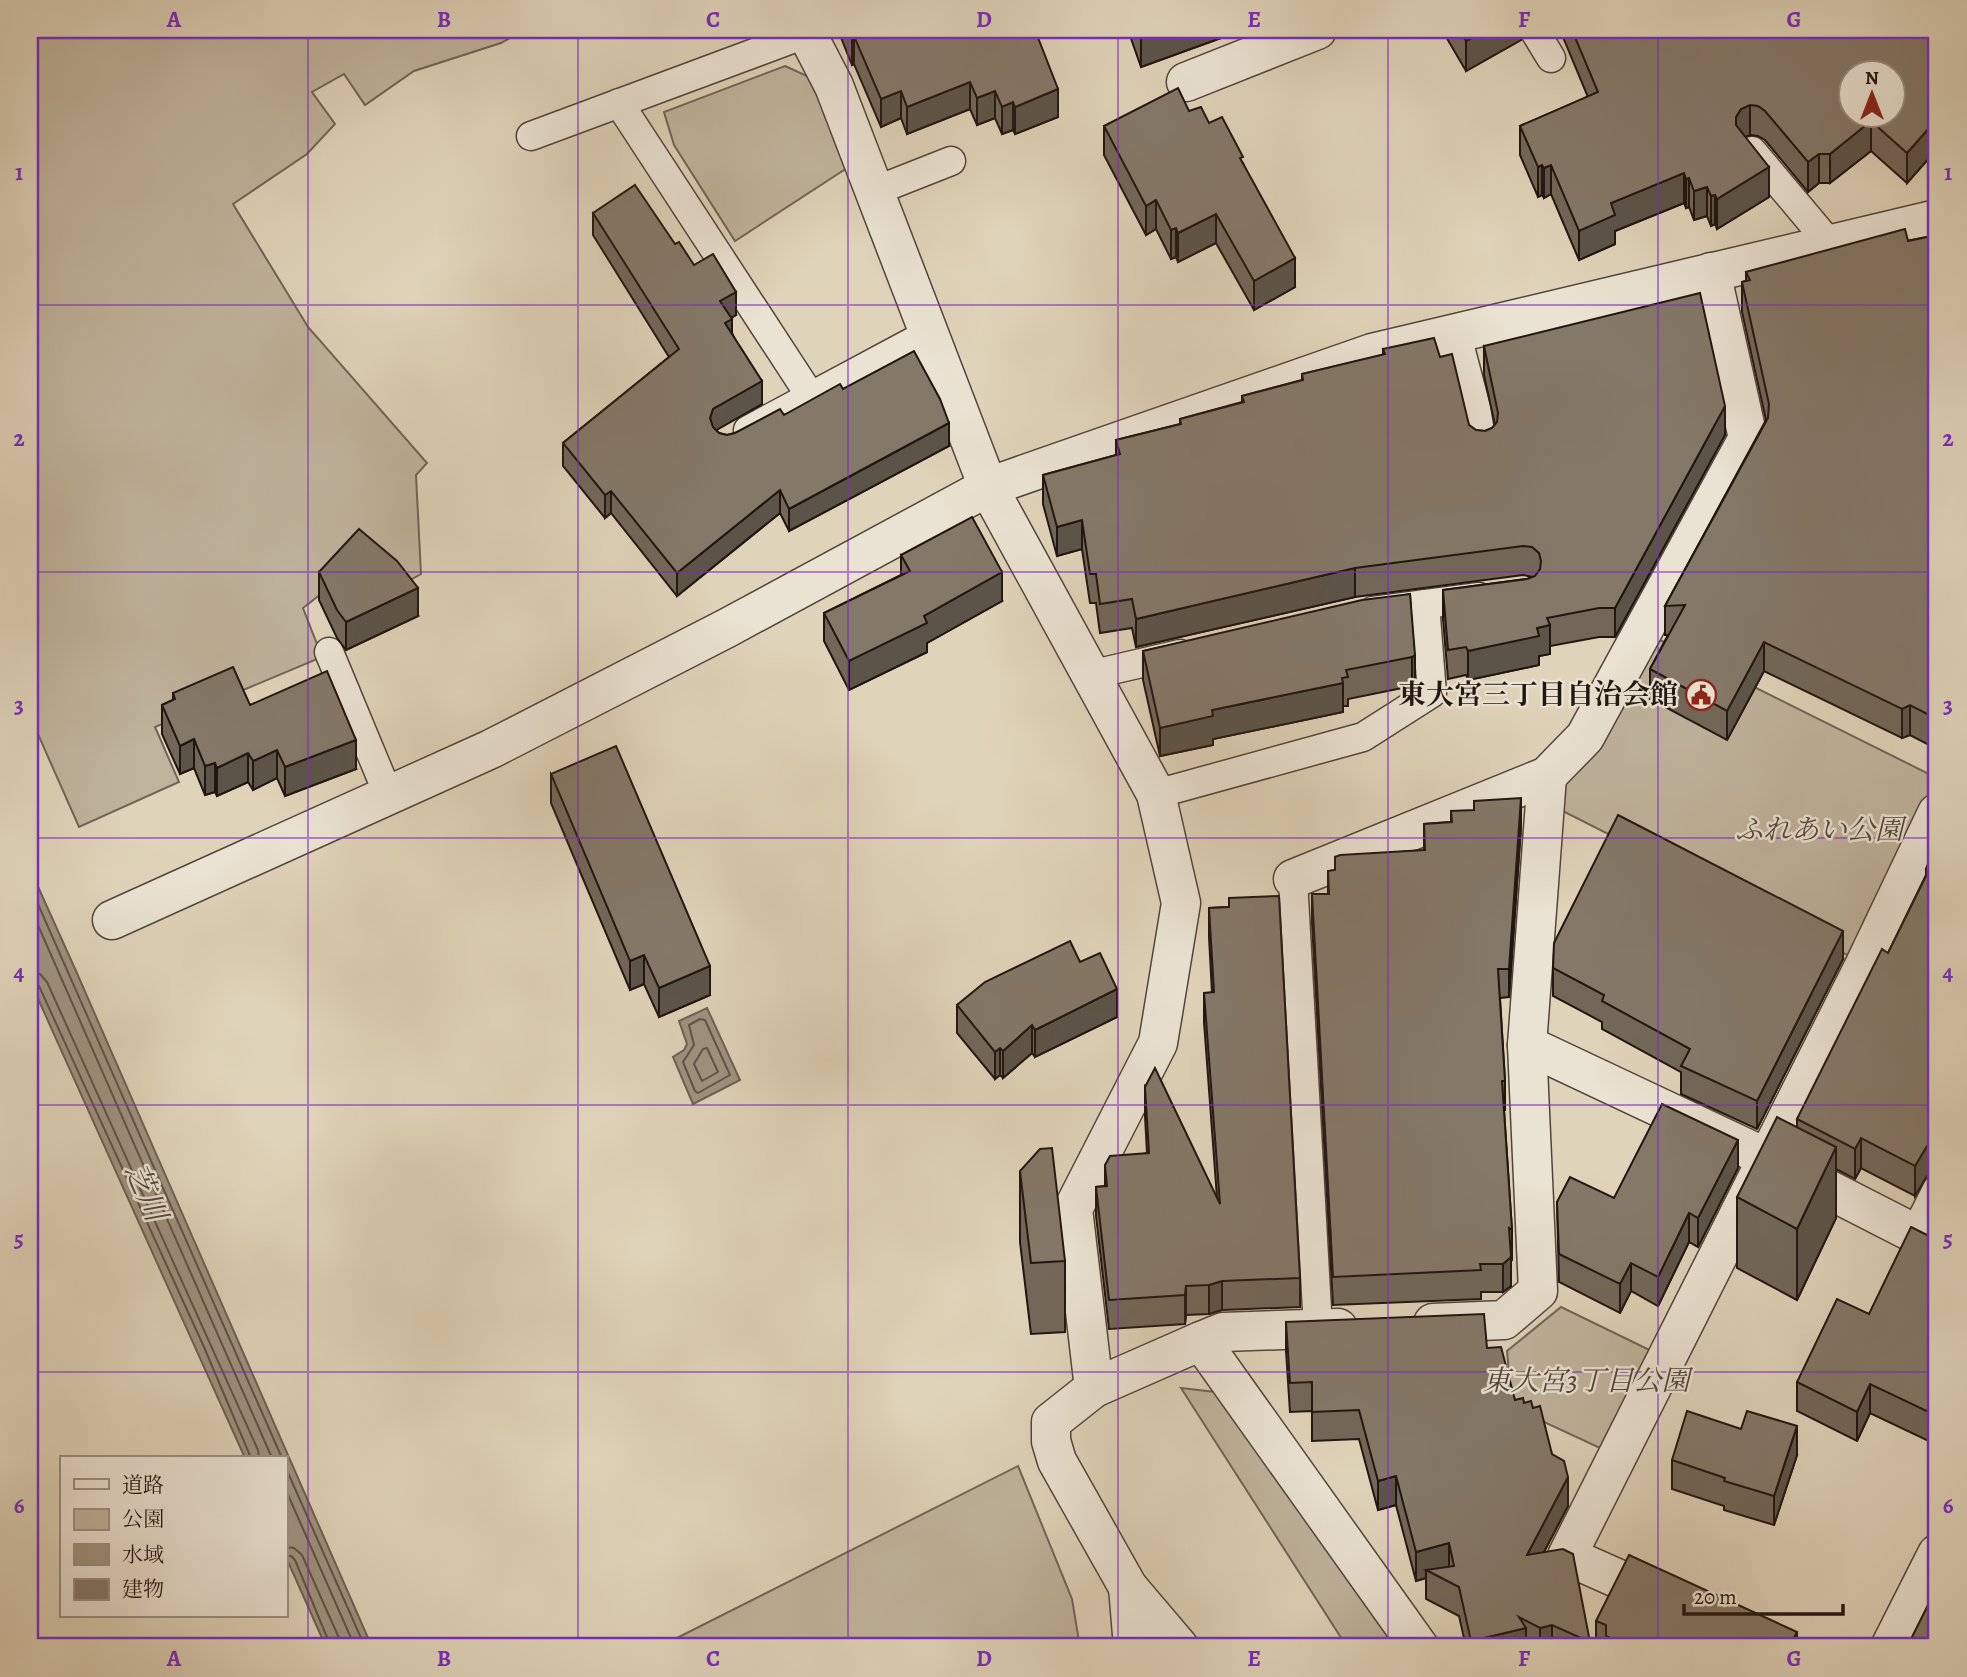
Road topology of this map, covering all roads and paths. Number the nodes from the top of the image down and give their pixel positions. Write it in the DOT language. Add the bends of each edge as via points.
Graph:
graph roads {
  1 [pos="1317,30"];
  2 [pos="1534,30"];
  3 [pos="806,31"];
  4 [pos="1551,58"];
  5 [pos="1186,82"];
  6 [pos="619,103"];
  7 [pos="531,136"];
  8 [pos="1752,151"];
  9 [pos="951,160"];
  10 [pos="875,191"];
  11 [pos="1937,219"];
  12 [pos="1830,244"];
  13 [pos="1711,272"];
  14 [pos="1456,332"];
  15 [pos="929,333"];
  16 [pos="811,397"];
  17 [pos="727,441"];
  18 [pos="1482,444"];
  19 [pos="988,487"];
  20 [pos="1500,595"];
  21 [pos="1425,604"];
  22 [pos="1346,616"];
  23 [pos="1211,647"];
  24 [pos="329,652"];
  25 [pos="1090,675"];
  26 [pos="1547,776"];
  27 [pos="388,794"];
  28 [pos="1156,794"];
  29 [pos="1937,813"];
  30 [pos="1293,879"];
  31 [pos="112,920"];
  32 [pos="1527,1045"];
  33 [pos="1766,1158"];
  34 [pos="1937,1189"];
  35 [pos="1926,1239"];
  36 [pos="1318,1328"];
  37 [pos="1202,1341"];
  38 [pos="1094,1388"];
  39 [pos="1937,1554"];
  40 [pos="1128,1587"];
  41 [pos="1694,1613"];
  42 [pos="1133,1647"];
  43 [pos="1178,1647"];
  44 [pos="1419,1647"];
  45 [pos="1890,1647"];
  1 -- 5 [label="street"];
  2 -- 4 [label="lane"];
  3 -- 6 [label="lane"];
  3 -- 10 [label="street" via="834,86"];
  6 -- 7 [label="lane"];
  6 -- 16 [label="lane"];
  8 -- 12 [label="lane"];
  9 -- 10 [label="lane"];
  10 -- 15 [label="street"];
  11 -- 12 [label="street"];
  12 -- 13 [label="street"];
  13 -- 14 [label="street"];
  13 -- 26 [label="street" via="1748,438 1585,737"];
  14 -- 18 [label="lane"];
  14 -- 19 [label="street" via="1372,353"];
  15 -- 16 [label="lane"];
  15 -- 19 [label="street"];
  16 -- 17 [label="lane"];
  19 -- 25 [label="street"];
  19 -- 27 [label="street" via="491,749"];
  20 -- 21 [label="lane"];
  21 -- 22 [label="lane"];
  21 -- 28 [label="lane" via="1432,693 1363,737"];
  23 -- 25 [label="lane"];
  24 -- 27 [label="lane"];
  25 -- 28 [label="street"];
  26 -- 30 [label="street"];
  26 -- 32 [label="street"];
  27 -- 31 [label="street"];
  28 -- 38 [label="street" via="1181,903 1158,1043 1073,1209"];
  29 -- 33 [label="street"];
  30 -- 36 [label="lane"];
  32 -- 33 [label="street"];
  32 -- 36 [label="street" via="1538,1292 1504,1320"];
  33 -- 35 [label="street"];
  33 -- 41 [label="street" via="1567,1556"];
  34 -- 35 [label="lane"];
  36 -- 37 [label="street" via="1223,1332"];
  37 -- 38 [label="street"];
  37 -- 44 [label="street"];
  38 -- 40 [label="street" via="1051,1422 1051,1441 1057,1461"];
  39 -- 45 [label="street"];
  40 -- 42 [label="street"];
  40 -- 43 [label="street"];
}
